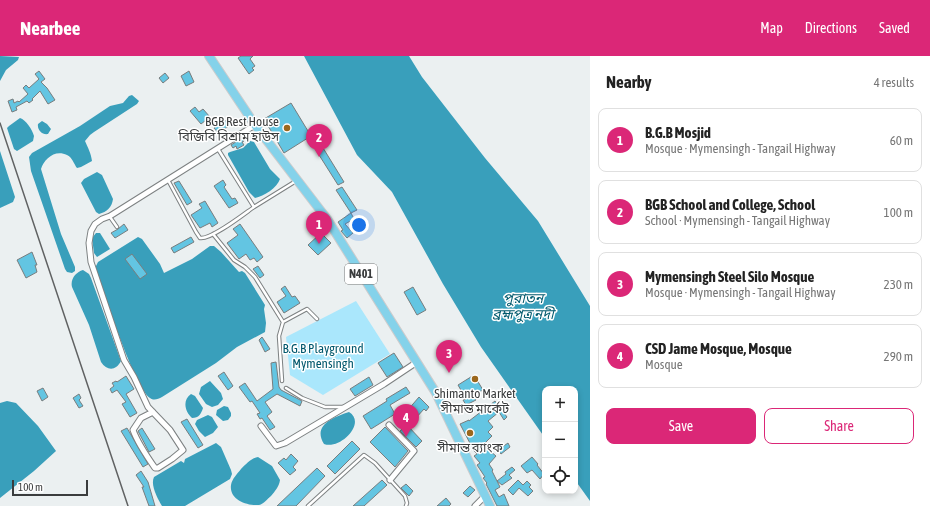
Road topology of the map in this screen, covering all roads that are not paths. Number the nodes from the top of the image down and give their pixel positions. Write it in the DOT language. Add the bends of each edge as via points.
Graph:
graph roads {
  1 [pos="209,56"];
  2 [pos="255,125"];
  3 [pos="218,149"];
  4 [pos="168,180"];
  5 [pos="298,180"];
  6 [pos="254,207"];
  7 [pos="110,216"];
  8 [pos="116,227"];
  9 [pos="213,234"];
  10 [pos="317,319"];
  11 [pos="284,322"];
  12 [pos="417,362"];
  13 [pos="282,381"];
  14 [pos="286,388"];
  15 [pos="347,407"];
  16 [pos="153,412"];
  17 [pos="389,425"];
  18 [pos="261,426"];
  19 [pos="390,480"];
  20 [pos="485,496"];
  21 [pos="308,506"];
  22 [pos="406,506"];
  23 [pos="475,506"];
  24 [pos="490,506"];
  1 -- 2 [label="highway, N401"];
  2 -- 3 [label="street"];
  2 -- 5 [label="highway, N401"];
  3 -- 4 [label="street"];
  3 -- 6 [label="lane"];
  4 -- 7 [label="street"];
  4 -- 9 [label="lane" via="200,238"];
  5 -- 6 [label="lane"];
  5 -- 12 [label="highway, N401" via="328,219"];
  6 -- 9 [label="lane"];
  7 -- 8 [label="lane"];
  7 -- 16 [label="street" via="95,224 90,231 91,262 124,360"];
  9 -- 11 [label="lane" via="234,260 255,277"];
  10 -- 11 [label="lane" via="308,309"];
  11 -- 13 [label="lane" via="279,336"];
  12 -- 15 [label="street"];
  12 -- 20 [label="highway, N401" via="436,393"];
  14 -- 15 [label="lane" via="325,407"];
  15 -- 18 [label="street" via="276,446"];
  16 -- 16 [label="street" via="184,450 158,468 152,464 133,430 141,418"];
  17 -- 19 [label="street" via="414,451"];
  19 -- 21 [label="lane" via="364,455"];
  19 -- 22 [label="lane" via="405,496"];
  20 -- 23 [label="street"];
  20 -- 24 [label="highway, N401"];
}
